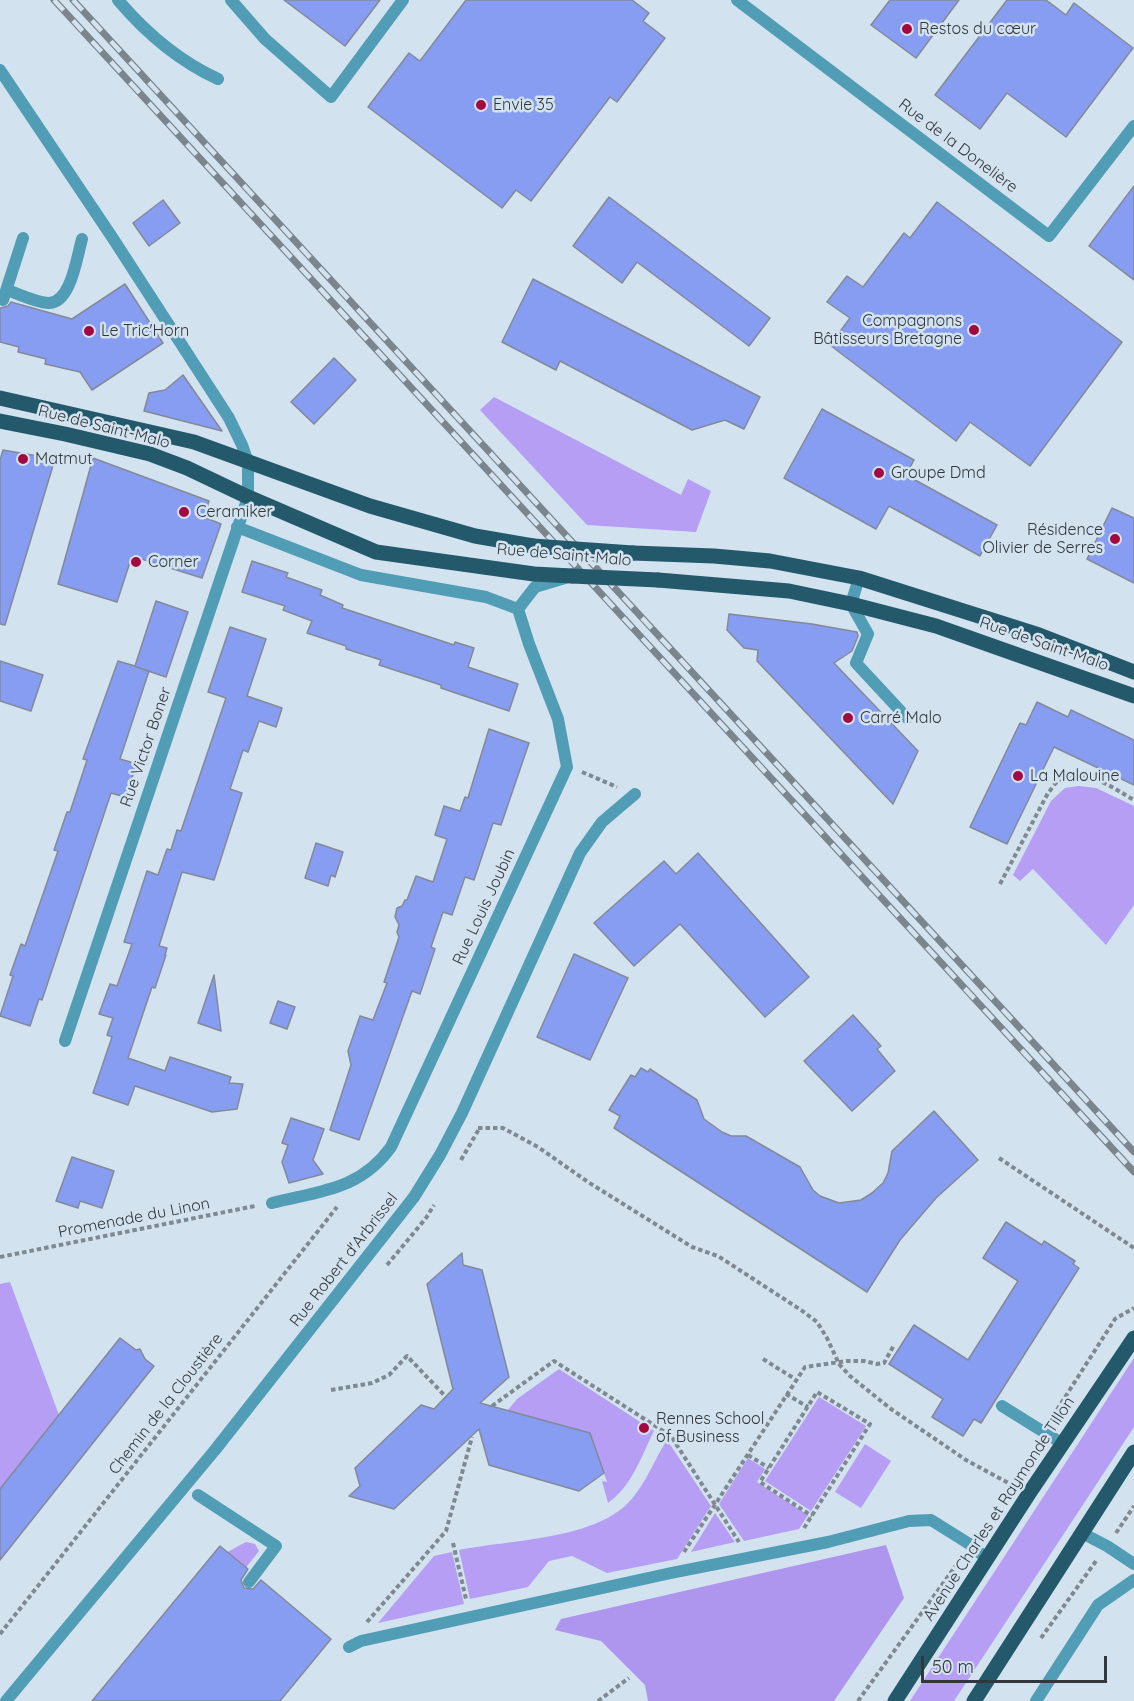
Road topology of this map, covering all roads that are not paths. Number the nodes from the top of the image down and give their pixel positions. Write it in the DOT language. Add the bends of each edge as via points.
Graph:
graph roads {
  1 [pos="118,0"];
  2 [pos="231,0"];
  3 [pos="403,0"];
  4 [pos="737,0"];
  5 [pos="0,70"];
  6 [pos="218,79"];
  7 [pos="1134,126"];
  8 [pos="23,238"];
  9 [pos="82,239"];
  10 [pos="0,398"];
  11 [pos="0,421"];
  12 [pos="248,462"];
  13 [pos="248,497"];
  14 [pos="237,527"];
  15 [pos="572,576"];
  16 [pos="858,578"];
  17 [pos="851,604"];
  18 [pos="944,604"];
  19 [pos="519,609"];
  20 [pos="936,626"];
  21 [pos="1134,672"];
  22 [pos="1134,696"];
  23 [pos="908,718"];
  24 [pos="635,794"];
  25 [pos="65,1041"];
  26 [pos="272,1203"];
  27 [pos="1134,1338"];
  28 [pos="1002,1406"];
  29 [pos="1063,1444"];
  30 [pos="1134,1452"];
  31 [pos="198,1495"];
  32 [pos="1082,1533"];
  33 [pos="987,1559"];
  34 [pos="1134,1564"];
  35 [pos="1134,1580"];
  36 [pos="249,1582"];
  37 [pos="349,1647"];
  38 [pos="6,1701"];
  39 [pos="896,1701"];
  40 [pos="974,1701"];
  41 [pos="1036,1701"];
  1 -- 6 [label="street" via="161,43"];
  2 -- 3 [label="street" via="265,39 331,97"];
  4 -- 7 [label="street, Rue de la Donelière" via="1049,236"];
  5 -- 12 [label="street" via="229,418"];
  8 -- 9 [label="street" via="5,295 49,303 60,300 70,284"];
  10 -- 12 [label="main road, Rue de Saint-Malo" via="176,438"];
  11 -- 13 [label="main road, Rue de Saint-Malo" via="150,454"];
  12 -- 13 [label="street, Rue Victor Boner"];
  12 -- 16 [label="main road, Rue de Saint-Malo, bridge" via="370,506 475,536 533,546 770,561"];
  13 -- 14 [label="street, Rue Victor Boner"];
  13 -- 15 [label="main road, Rue de Saint-Malo" via="376,552"];
  14 -- 19 [label="street" via="361,575 486,597"];
  14 -- 25 [label="street, Rue Victor Boner"];
  15 -- 17 [label="main road, Rue de Saint-Malo, bridge" via="789,591"];
  15 -- 19 [label="street" via="536,587"];
  16 -- 17 [label="street"];
  16 -- 18 [label="main road, Rue de Saint-Malo"];
  17 -- 20 [label="main road, Rue de Saint-Malo"];
  17 -- 23 [label="street" via="868,634 856,663"];
  18 -- 20 [label="main road"];
  18 -- 21 [label="main road, Rue de Saint-Malo"];
  19 -- 26 [label="street, Rue Louis Joubin" via="558,719 567,767 391,1148 380,1162 350,1183"];
  20 -- 22 [label="main road, Rue de Saint-Malo"];
  24 -- 38 [label="street, Rue Robert d'Arbrissel" via="602,822 580,853 462,1113 414,1197 222,1441"];
  27 -- 29 [label="main road, Avenue Charles et Raymonde Tillon"];
  28 -- 29 [label="street"];
  29 -- 33 [label="main road, Avenue Charles et Raymonde Tillon"];
  30 -- 32 [label="main road"];
  31 -- 36 [label="street" via="276,1546"];
  32 -- 34 [label="street"];
  32 -- 40 [label="main road"];
  33 -- 37 [label="street" via="931,1520 909,1521 361,1641"];
  33 -- 39 [label="main road, Avenue Charles et Raymonde Tillon"];
  35 -- 41 [label="street" via="1098,1605"];
}
